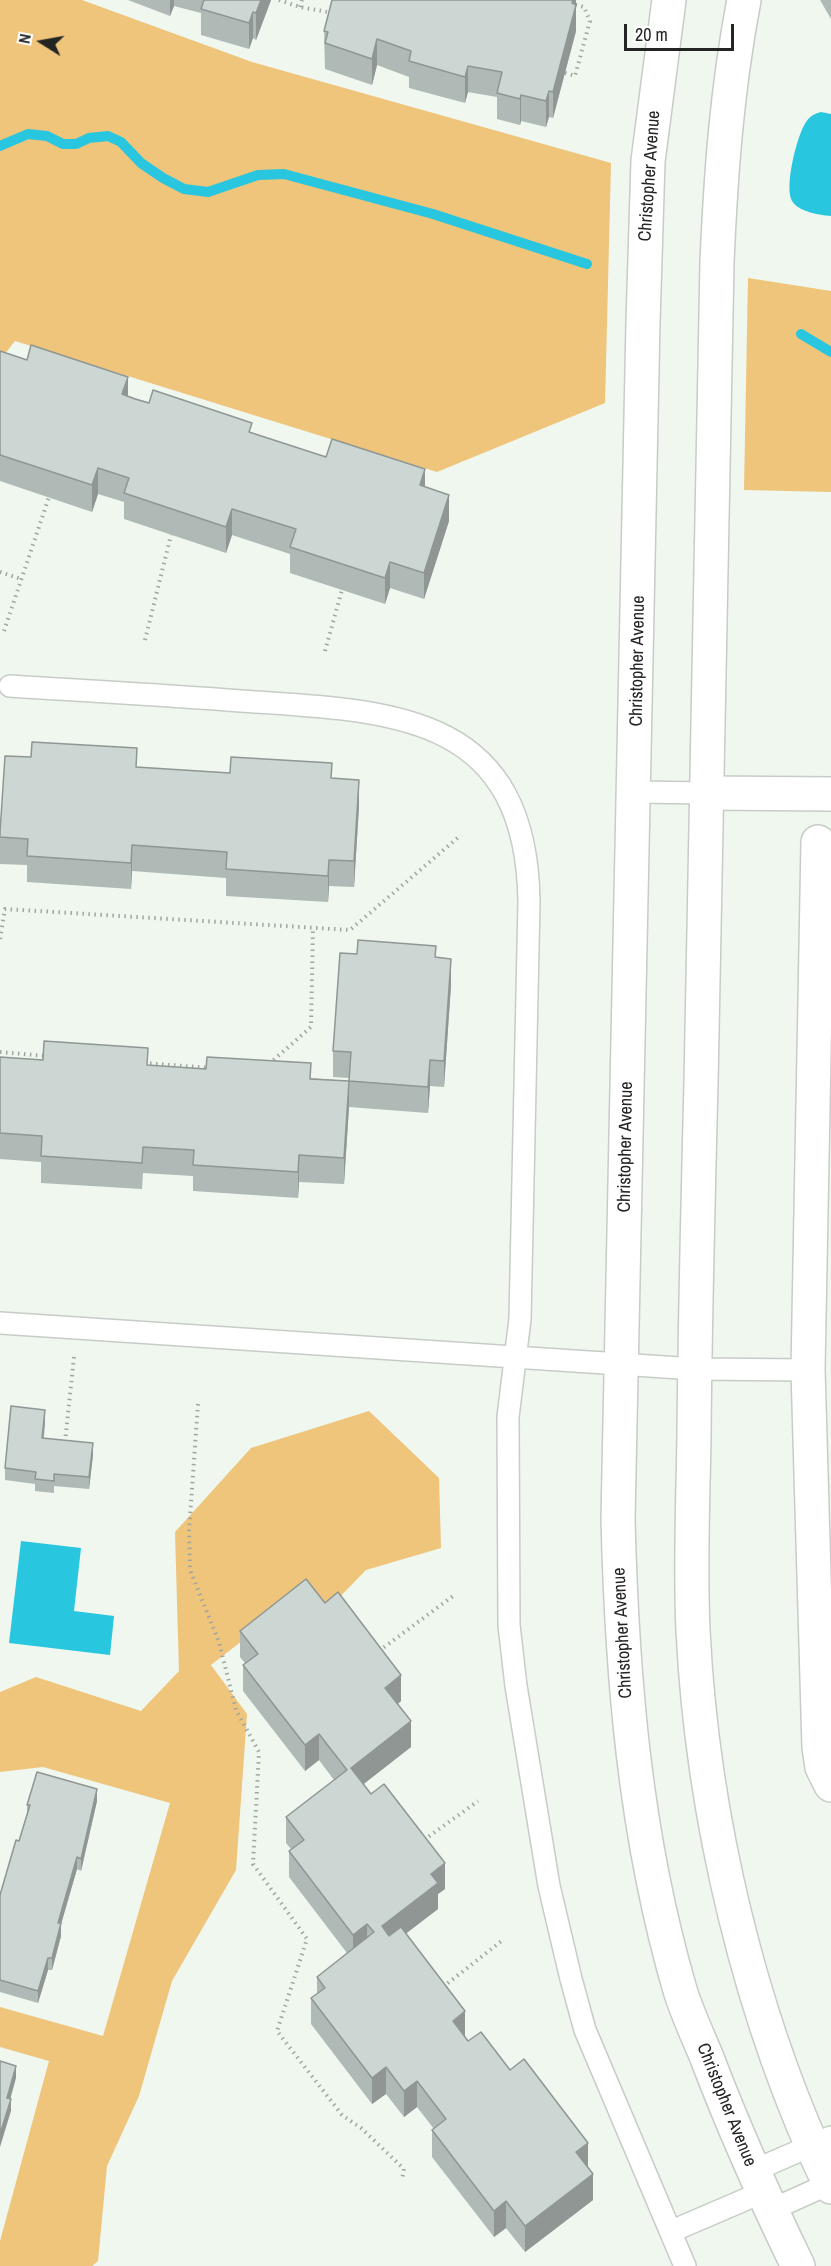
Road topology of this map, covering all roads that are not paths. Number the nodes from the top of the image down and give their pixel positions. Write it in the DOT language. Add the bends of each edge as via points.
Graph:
graph roads {
  1 [pos="669,0"];
  2 [pos="744,0"];
  3 [pos="10,686"];
  4 [pos="635,792"];
  5 [pos="707,793"];
  6 [pos="831,794"];
  7 [pos="818,842"];
  8 [pos="0,1323"];
  9 [pos="515,1357"];
  10 [pos="622,1365"];
  11 [pos="695,1369"];
  12 [pos="808,1370"];
  13 [pos="826,1776"];
  14 [pos="821,2141"];
  15 [pos="830,2185"];
  16 [pos="762,2191"];
  17 [pos="672,2231"];
  18 [pos="685,2266"];
  19 [pos="798,2266"];
  1 -- 4 [label="street, Christopher Avenue" via="648,161"];
  2 -- 5 [label="street" via="729,79 721,178"];
  3 -- 9 [label="lane" via="385,714 438,731 496,780 511,803 528,871 520,1319"];
  4 -- 5 [label="lane"];
  4 -- 10 [label="street, Christopher Avenue"];
  5 -- 6 [label="street"];
  5 -- 11 [label="street"];
  7 -- 12 [label="street"];
  8 -- 9 [label="lane"];
  9 -- 10 [label="lane"];
  9 -- 17 [label="lane" via="508,1410 509,1625 549,1886 585,2030"];
  10 -- 11 [label="lane"];
  10 -- 16 [label="street, Christopher Avenue" via="618,1519 621,1621 641,1820 681,1992"];
  11 -- 12 [label="lane"];
  11 -- 14 [label="street" via="693,1635 716,1827 742,1941 772,2037"];
  12 -- 13 [label="street"];
  14 -- 15 [label="street"];
  14 -- 16 [label="lane"];
  15 -- 16 [label="lane"];
  16 -- 17 [label="lane"];
  16 -- 19 [label="street, Christopher Avenue"];
  17 -- 18 [label="lane"];
}
